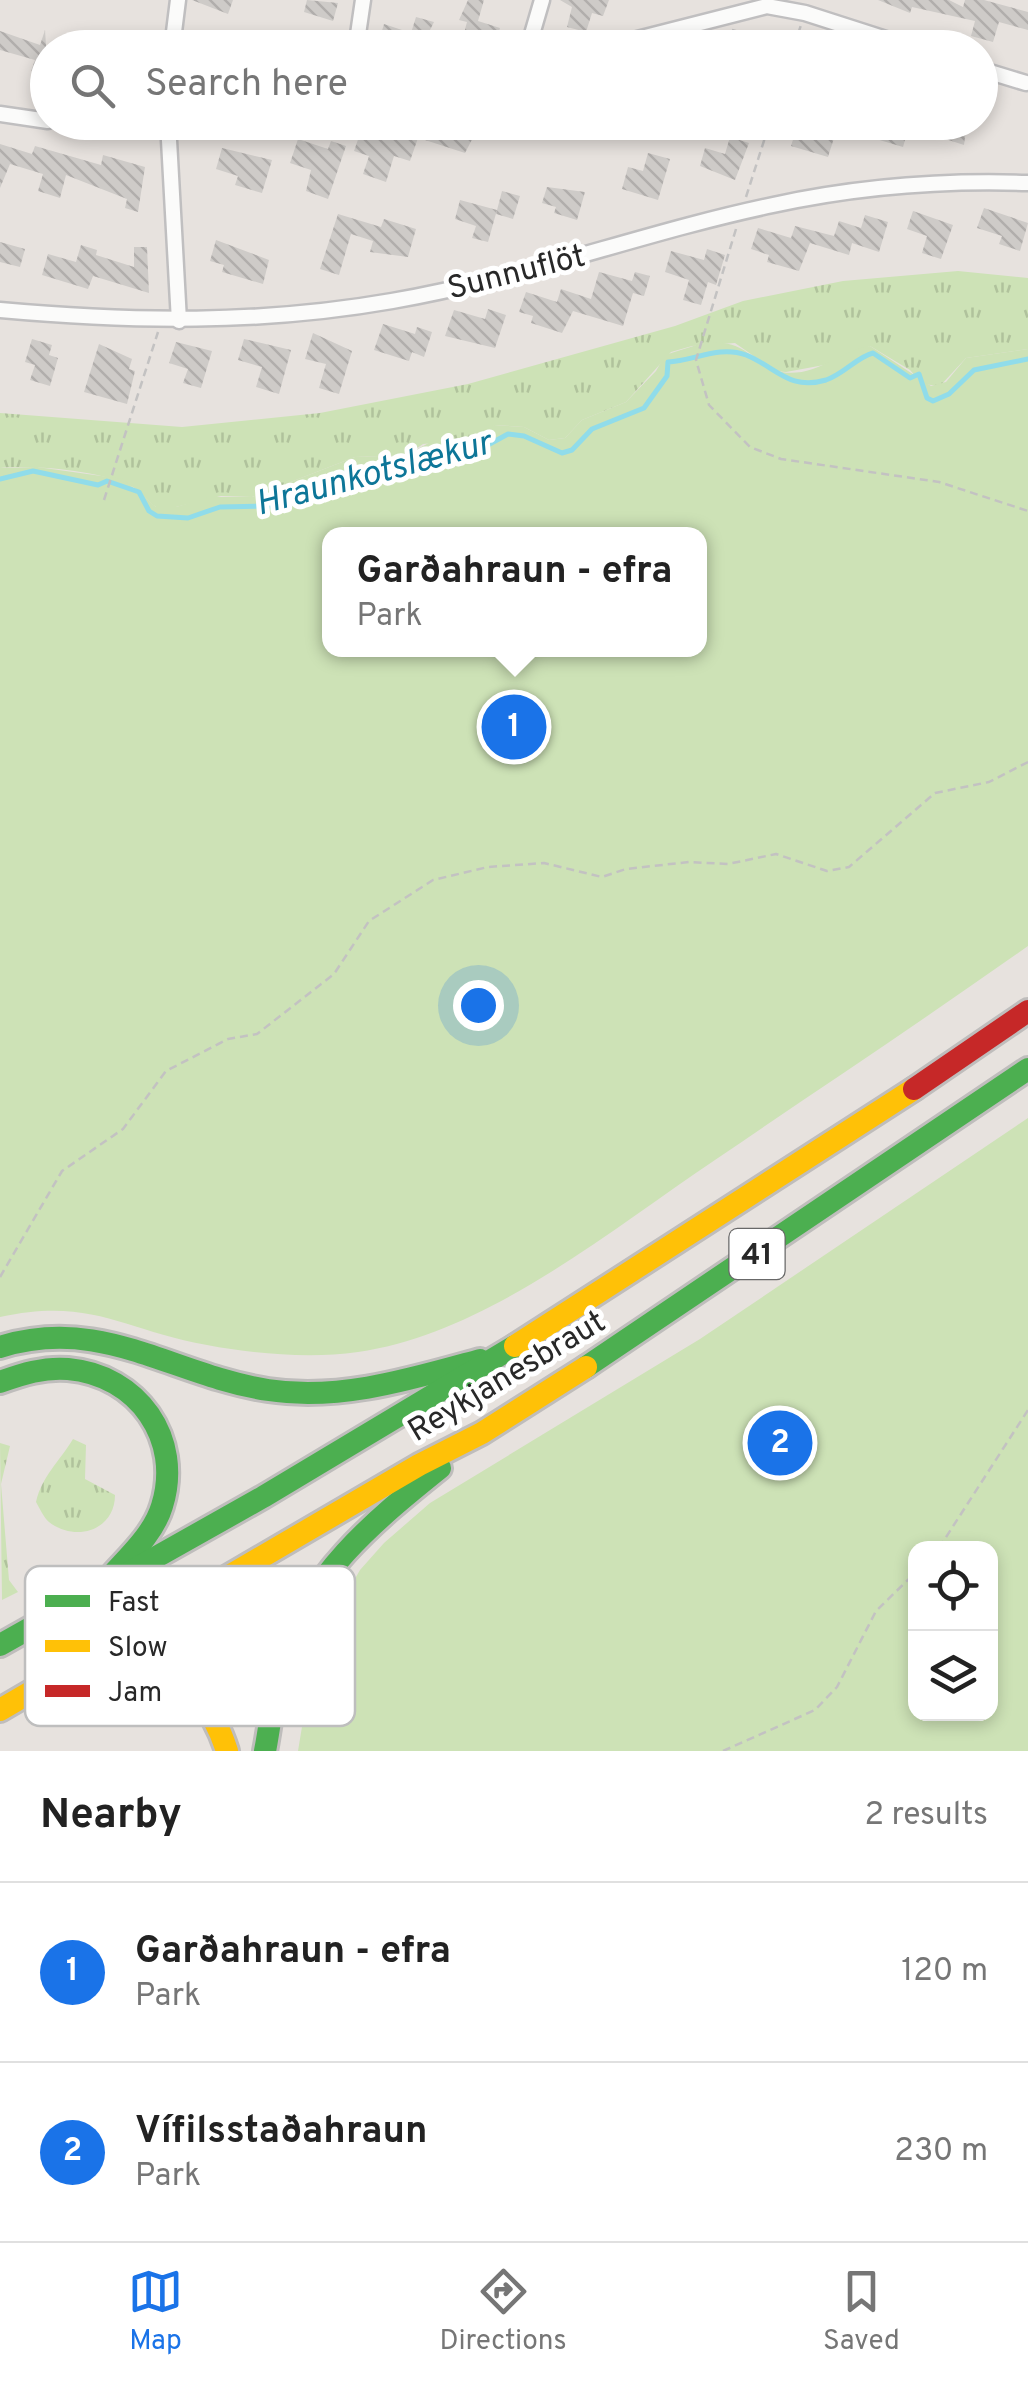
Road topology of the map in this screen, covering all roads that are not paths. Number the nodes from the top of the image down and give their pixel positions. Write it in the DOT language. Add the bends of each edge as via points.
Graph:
graph roads {
  1 [pos="178,0"];
  2 [pos="363,0"];
  3 [pos="542,0"];
  4 [pos="174,30"];
  5 [pos="359,30"];
  6 [pos="533,30"];
  7 [pos="671,30"];
  8 [pos="858,30"];
  9 [pos="998,74"];
  10 [pos="1026,83"];
  11 [pos="0,114"];
  12 [pos="30,118"];
  13 [pos="169,140"];
  14 [pos="1028,183"];
  15 [pos="0,310"];
  16 [pos="179,321"];
  17 [pos="1028,1011"];
  18 [pos="1028,1069"];
  19 [pos="0,1347"];
  20 [pos="508,1352"];
  21 [pos="0,1382"];
  22 [pos="482,1432"];
  23 [pos="120,1566"];
  24 [pos="142,1566"];
  25 [pos="246,1566"];
  26 [pos="333,1566"];
  27 [pos="25,1631"];
  28 [pos="0,1645"];
  29 [pos="25,1695"];
  30 [pos="25,1709"];
  31 [pos="0,1710"];
  32 [pos="0,1722"];
  33 [pos="222,1726"];
  34 [pos="270,1726"];
  35 [pos="227,1751"];
  36 [pos="265,1751"];
  1 -- 4 [label="street"];
  2 -- 5 [label="street"];
  3 -- 6 [label="street"];
  7 -- 8 [label="street" via="766,6"];
  9 -- 10 [label="street"];
  11 -- 12 [label="street"];
  13 -- 16 [label="street"];
  14 -- 16 [label="street, Sunnuflöt" via="901,186 742,212 392,301"];
  15 -- 16 [label="street, Sunnuflöt"];
  17 -- 20 [label="highway, Reykjanesbraut / 41"];
  18 -- 22 [label="highway, Reykjanesbraut / 41" via="658,1321"];
  19 -- 20 [label="highway" via="74,1334 216,1378 315,1393 379,1388"];
  20 -- 24 [label="highway, Reykjanesbraut / 41"];
  21 -- 23 [label="highway" via="35,1368 90,1369 136,1397 154,1422 166,1466 161,1507"];
  22 -- 25 [label="highway, Reykjanesbraut / 41"];
  22 -- 26 [label="highway" via="357,1535"];
  27 -- 28 [label="highway, Reykjanesbraut / 41"];
  29 -- 31 [label="highway, Reykjanesbraut / 41"];
  30 -- 32 [label="highway"];
  33 -- 35 [label="highway"];
  34 -- 36 [label="highway"];
}
